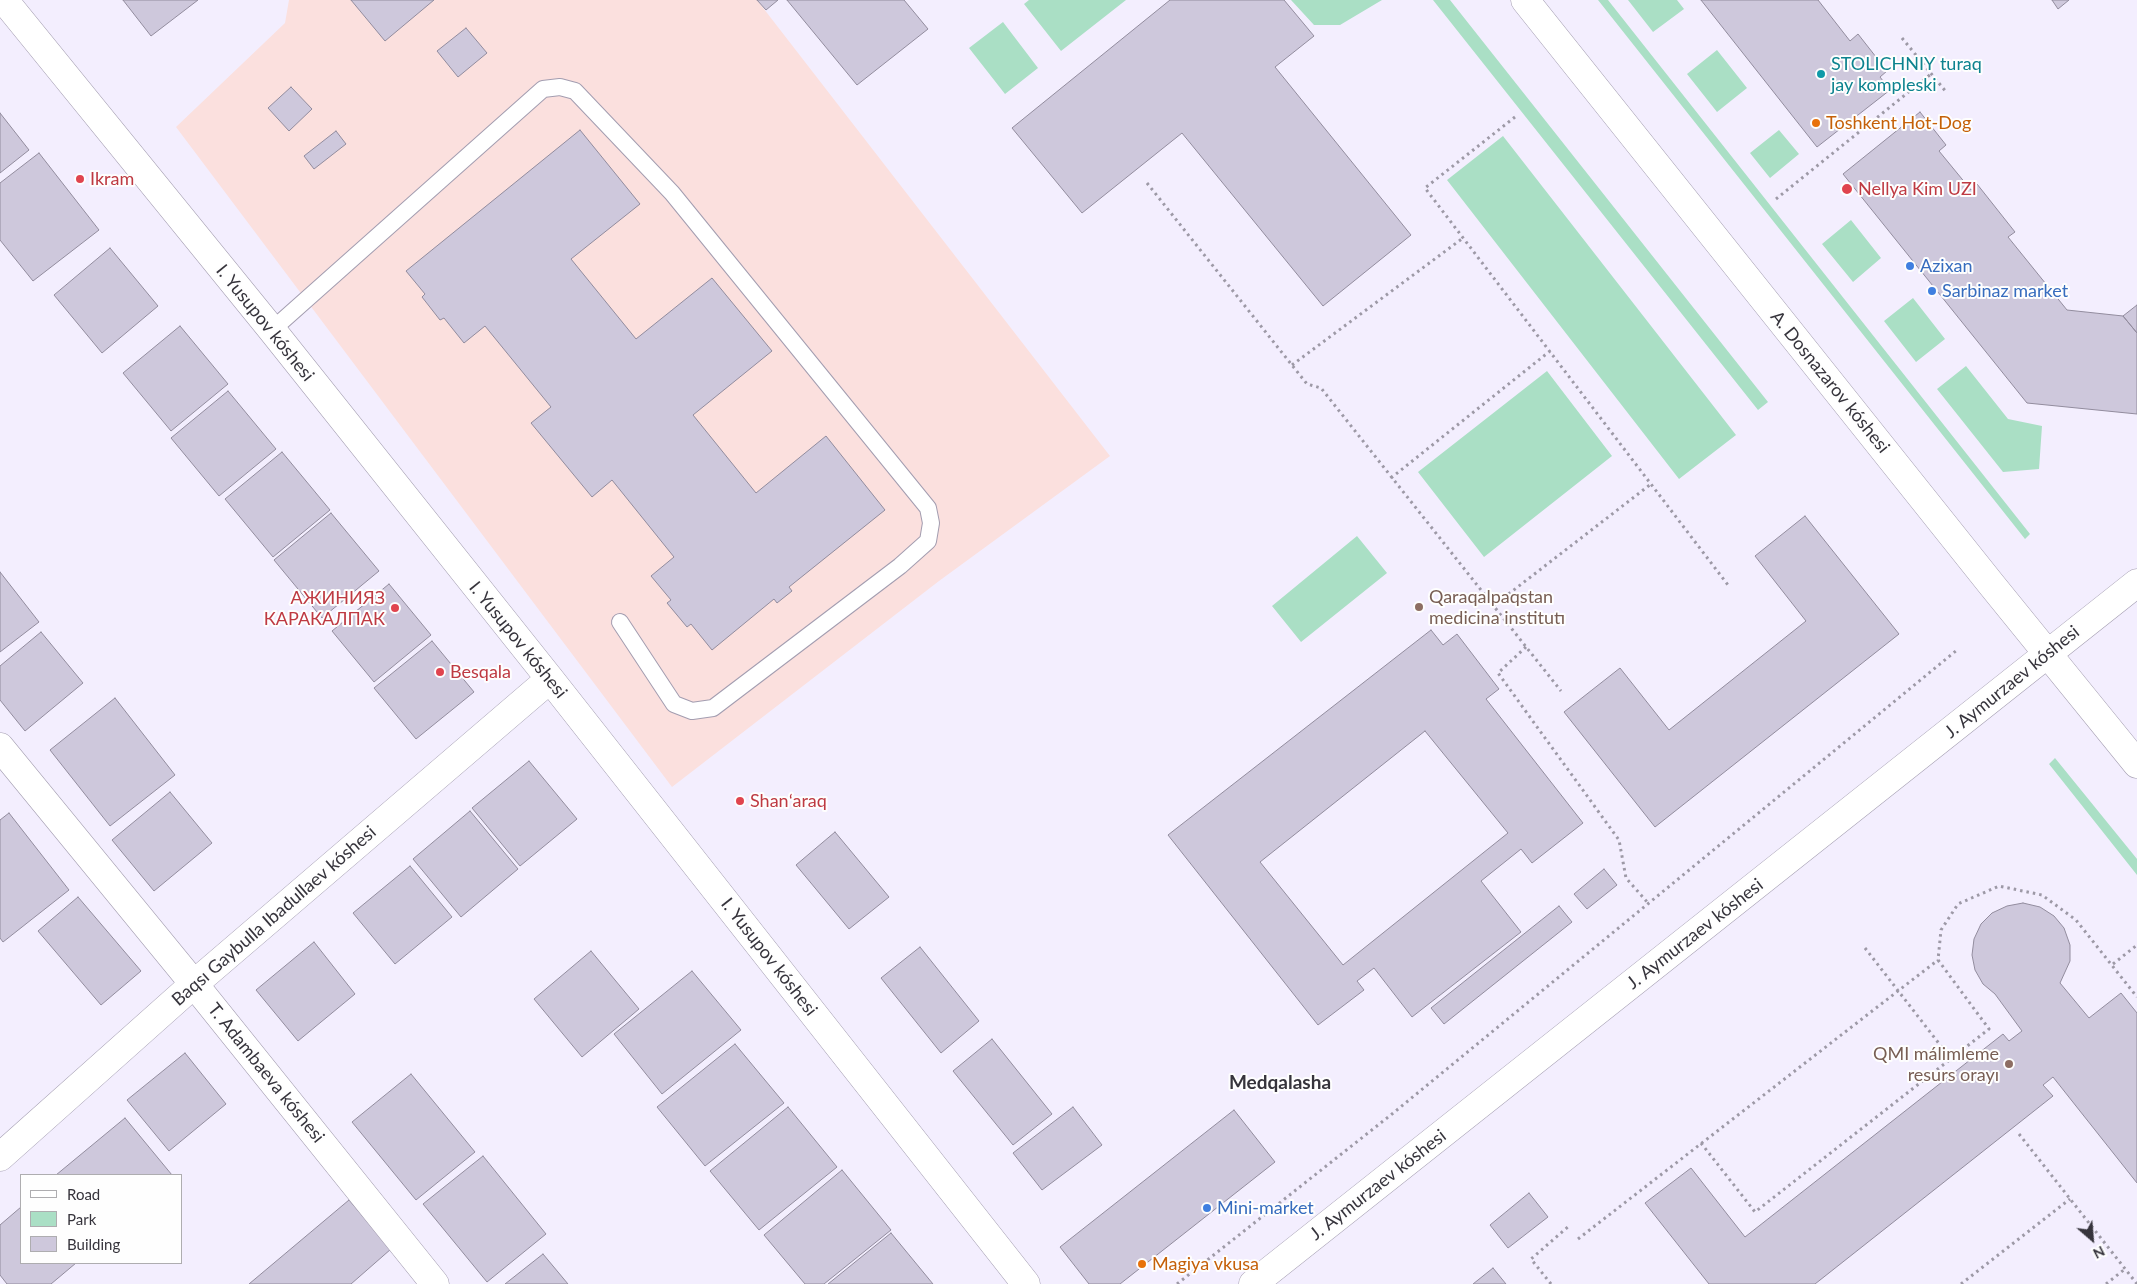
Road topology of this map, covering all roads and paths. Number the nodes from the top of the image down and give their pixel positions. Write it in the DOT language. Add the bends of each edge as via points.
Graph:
graph roads {
  1 [pos="4,0"];
  2 [pos="1525,0"];
  3 [pos="1902,38"];
  4 [pos="1931,74"];
  5 [pos="1947,93"];
  6 [pos="1515,117"];
  7 [pos="1147,183"];
  8 [pos="1776,199"];
  9 [pos="1463,238"];
  10 [pos="272,330"];
  11 [pos="1550,352"];
  12 [pos="1292,366"];
  13 [pos="1391,478"];
  14 [pos="1651,484"];
  15 [pos="2137,583"];
  16 [pos="1728,585"];
  17 [pos="1493,606"];
  18 [pos="620,622"];
  19 [pos="1526,647"];
  20 [pos="1957,650"];
  21 [pos="2048,654"];
  22 [pos="550,679"];
  23 [pos="1561,692"];
  24 [pos="0,746"];
  25 [pos="2137,764"];
  26 [pos="1648,903"];
  27 [pos="2137,945"];
  28 [pos="1865,948"];
  29 [pos="1938,960"];
  30 [pos="2112,964"];
  31 [pos="194,984"];
  32 [pos="1898,991"];
  33 [pos="2137,997"];
  34 [pos="1951,1059"];
  35 [pos="2019,1134"];
  36 [pos="1701,1143"];
  37 [pos="0,1157"];
  38 [pos="2070,1199"];
  39 [pos="1569,1226"];
  40 [pos="1578,1239"];
  41 [pos="2125,1269"];
  42 [pos="435,1284"];
  43 [pos="1026,1284"];
  44 [pos="1177,1284"];
  45 [pos="1253,1284"];
  46 [pos="1550,1284"];
  47 [pos="1961,1284"];
  48 [pos="2106,1284"];
  49 [pos="2137,1284"];
  1 -- 10 [label="street, I. Yusupov kóshesi"];
  2 -- 21 [label="street, A. Dosnazarov kóshesi"];
  3 -- 4 [label="path"];
  4 -- 5 [label="path"];
  4 -- 8 [label="path"];
  6 -- 9 [label="path" via="1425,188"];
  7 -- 12 [label="path"];
  9 -- 11 [label="path"];
  9 -- 12 [label="path"];
  10 -- 18 [label="lane" via="543,90 560,87 575,92 672,193 928,508 931,523 928,541 900,566 713,708 692,711 674,704"];
  10 -- 22 [label="street, I. Yusupov kóshesi"];
  11 -- 13 [label="path"];
  11 -- 14 [label="path"];
  12 -- 13 [label="path" via="1307,384 1321,388"];
  13 -- 17 [label="path"];
  14 -- 16 [label="path"];
  14 -- 17 [label="path"];
  15 -- 21 [label="street, J. Aymurzaev kóshesi"];
  17 -- 19 [label="path"];
  19 -- 23 [label="path"];
  19 -- 26 [label="path" via="1498,672 1619,840 1626,878"];
  20 -- 26 [label="path"];
  21 -- 25 [label="street, A. Dosnazarov kóshesi"];
  21 -- 45 [label="street, J. Aymurzaev kóshesi"];
  22 -- 31 [label="street, Baqsı Gaybulla Ibadullaev kóshesi"];
  22 -- 43 [label="street, I. Yusupov kóshesi"];
  24 -- 31 [label="street, T. Adambaeva kóshesi"];
  26 -- 44 [label="path" via="1392,1114"];
  27 -- 30 [label="path"];
  28 -- 32 [label="path"];
  29 -- 30 [label="path" via="1941,930 1958,904 1999,886 2042,895 2076,920"];
  29 -- 32 [label="path"];
  29 -- 34 [label="path" via="1989,1029"];
  30 -- 33 [label="path"];
  31 -- 37 [label="street, Baqsı Gaybulla Ibadullaev kóshesi"];
  31 -- 42 [label="street, T. Adambaeva kóshesi"];
  32 -- 34 [label="path"];
  32 -- 36 [label="path"];
  34 -- 36 [label="path" via="1755,1212"];
  35 -- 38 [label="path"];
  36 -- 40 [label="path"];
  38 -- 41 [label="path"];
  38 -- 47 [label="path"];
  39 -- 46 [label="path" via="1531,1259"];
  41 -- 48 [label="path"];
  41 -- 49 [label="path"];
}
